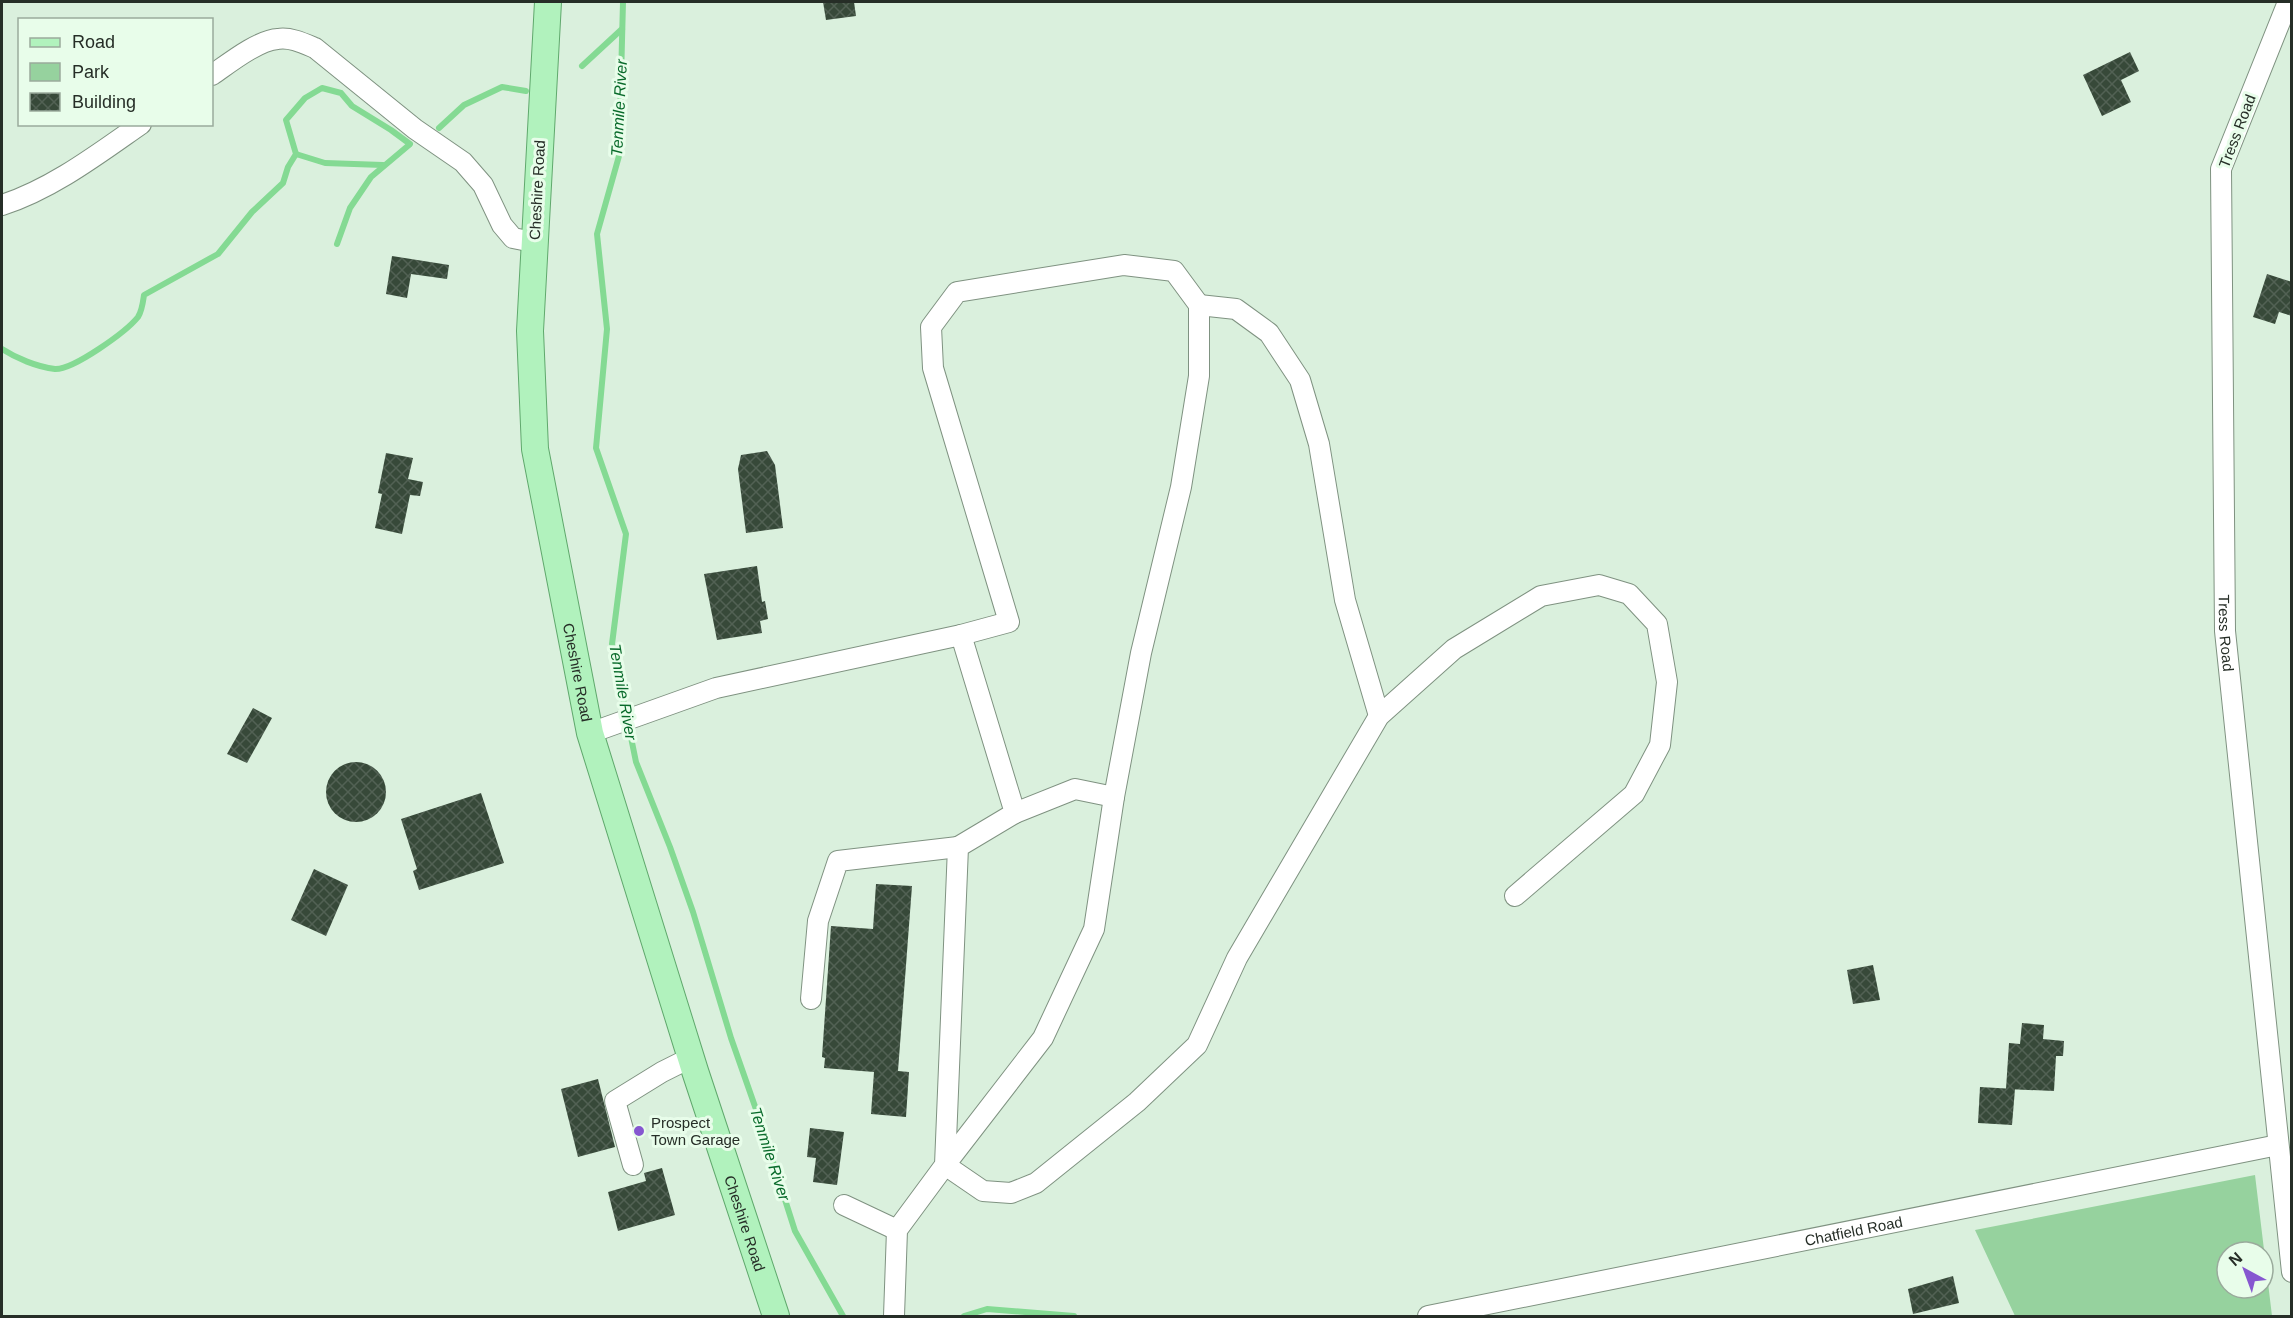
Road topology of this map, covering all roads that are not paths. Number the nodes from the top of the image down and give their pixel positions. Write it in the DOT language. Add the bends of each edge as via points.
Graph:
graph roads {
  1 [pos="548,2"];
  2 [pos="2288,2"];
  3 [pos="213,74"];
  4 [pos="138,126"];
  5 [pos="2,205"];
  6 [pos="533,242"];
  7 [pos="1199,305"];
  8 [pos="961,635"];
  9 [pos="1379,716"];
  10 [pos="590,734"];
  11 [pos="1114,797"];
  12 [pos="1015,813"];
  13 [pos="958,847"];
  14 [pos="1515,896"];
  15 [pos="811,999"];
  16 [pos="690,1058"];
  17 [pos="2278,1145"];
  18 [pos="633,1165"];
  19 [pos="945,1165"];
  20 [pos="843,1205"];
  21 [pos="897,1230"];
  22 [pos="2292,1272"];
  23 [pos="776,1317"];
  24 [pos="894,1317"];
  25 [pos="1428,1317"];
  1 -- 6 [label="main road, Cheshire Road"];
  2 -- 17 [label="street, Tress Road" via="2221,169 2225,631"];
  3 -- 6 [label="street" via="256,47 277,39 315,48 398,116 463,162 483,185 502,225 513,238"];
  4 -- 5 [label="street" via="43,186"];
  6 -- 10 [label="main road, Cheshire Road" via="530,331 535,449"];
  7 -- 8 [label="street" via="1174,272 1124,265 957,292 931,327 933,368 1009,622"];
  7 -- 9 [label="street" via="1236,309 1269,333 1300,380 1319,444 1345,600"];
  7 -- 11 [label="street" via="1199,376 1181,488 1141,653"];
  8 -- 10 [label="street" via="716,688"];
  8 -- 12 [label="street"];
  9 -- 14 [label="street" via="1454,649 1541,596 1599,585 1629,594 1657,624 1667,681 1660,745 1634,794"];
  9 -- 19 [label="street" via="1237,958 1197,1045 1137,1102 1036,1183 1011,1193 984,1191"];
  10 -- 16 [label="main road, Cheshire Road"];
  11 -- 12 [label="street" via="1075,789"];
  11 -- 19 [label="street" via="1094,929 1043,1038"];
  12 -- 13 [label="street"];
  13 -- 15 [label="street" via="838,861 818,921"];
  13 -- 19 [label="street"];
  16 -- 18 [label="street" via="615,1101"];
  16 -- 23 [label="main road, Cheshire Road"];
  17 -- 22 [label="street, Tress Road"];
  17 -- 25 [label="street, Chatfield Road"];
  19 -- 21 [label="street"];
  20 -- 21 [label="street"];
  21 -- 24 [label="street"];
}
